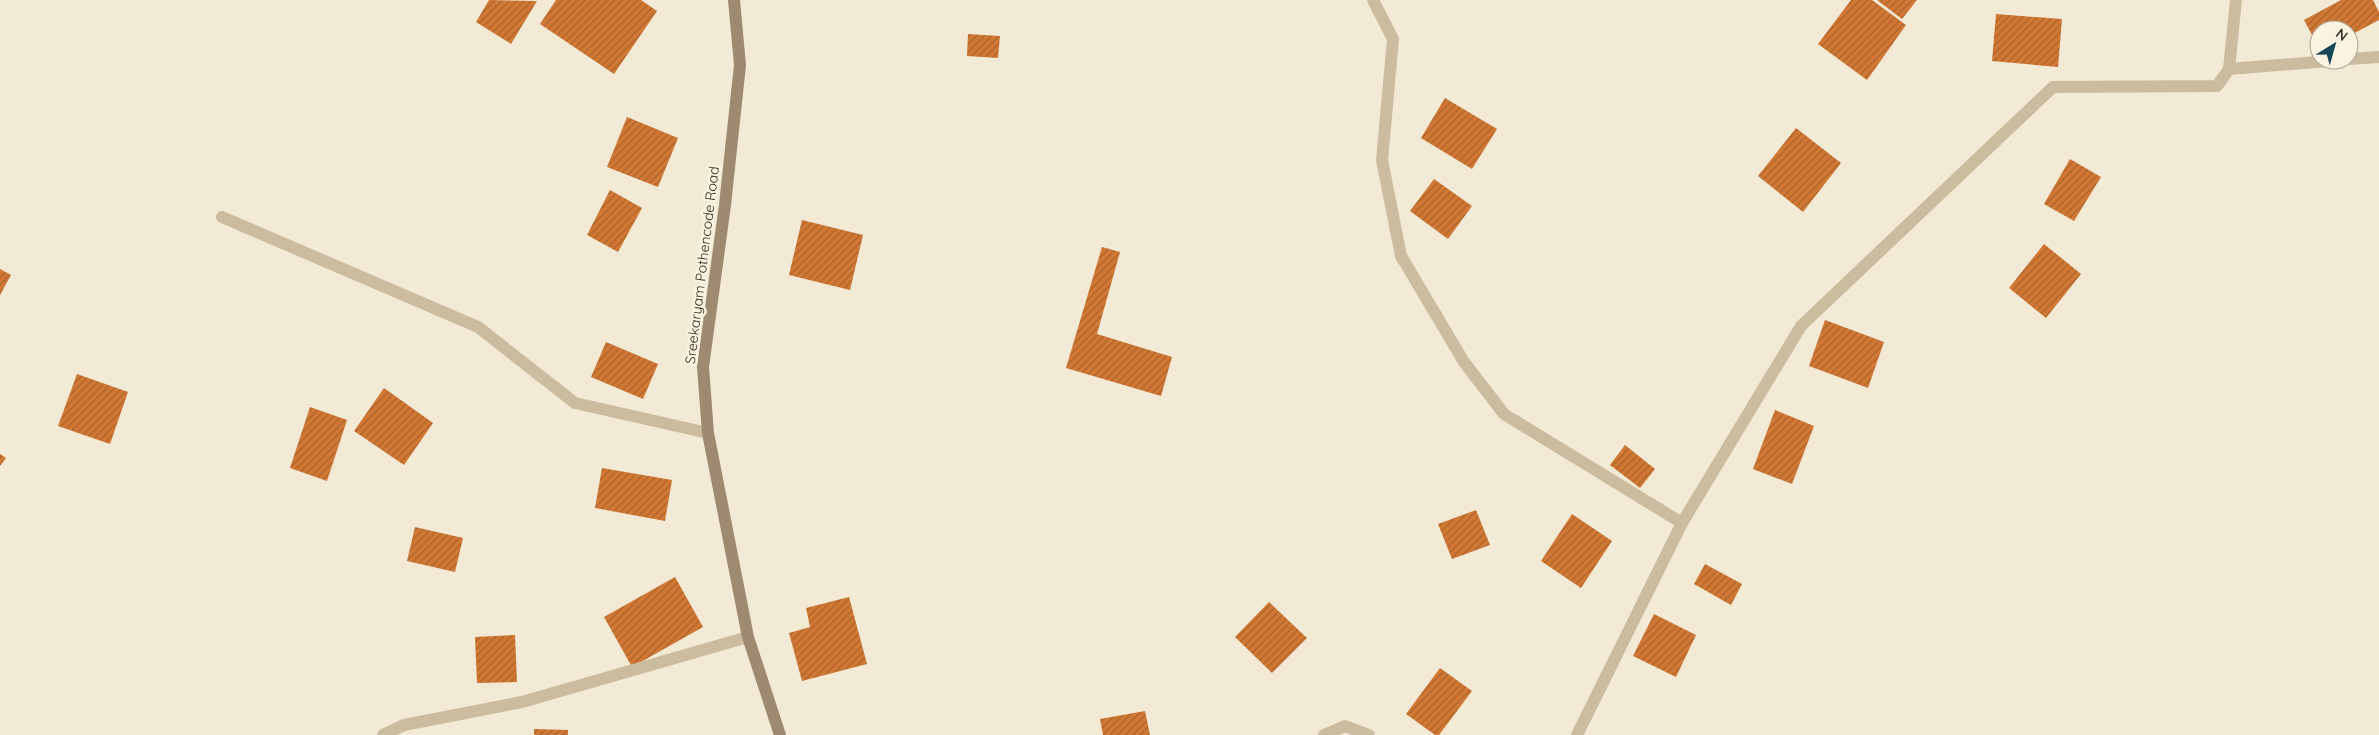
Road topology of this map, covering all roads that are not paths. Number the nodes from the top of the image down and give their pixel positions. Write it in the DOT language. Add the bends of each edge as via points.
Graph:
graph roads {
  1 [pos="734,0"];
  2 [pos="1373,0"];
  3 [pos="2236,0"];
  4 [pos="2379,57"];
  5 [pos="2359,59"];
  6 [pos="2309,63"];
  7 [pos="2229,69"];
  8 [pos="222,217"];
  9 [pos="708,433"];
  10 [pos="1682,523"];
  11 [pos="748,637"];
  12 [pos="383,735"];
  13 [pos="780,735"];
  14 [pos="1324,735"];
  15 [pos="1369,735"];
  16 [pos="1578,735"];
  1 -- 9 [label="main road, Sreekaryam Pothencode Road" via="740,65 703,367"];
  2 -- 10 [label="street" via="1393,39 1382,160 1401,256 1464,362 1504,414"];
  3 -- 7 [label="street"];
  4 -- 5 [label="street"];
  6 -- 7 [label="street"];
  7 -- 10 [label="street" via="2216,86 2053,87 1801,326"];
  8 -- 9 [label="street" via="478,326 575,403"];
  9 -- 11 [label="main road, Sreekaryam Pothencode Road"];
  10 -- 16 [label="street"];
  11 -- 12 [label="street" via="522,702 404,725"];
  11 -- 13 [label="main road, Sreekaryam Pothencode Road"];
  14 -- 15 [label="street" via="1345,726"];
}
